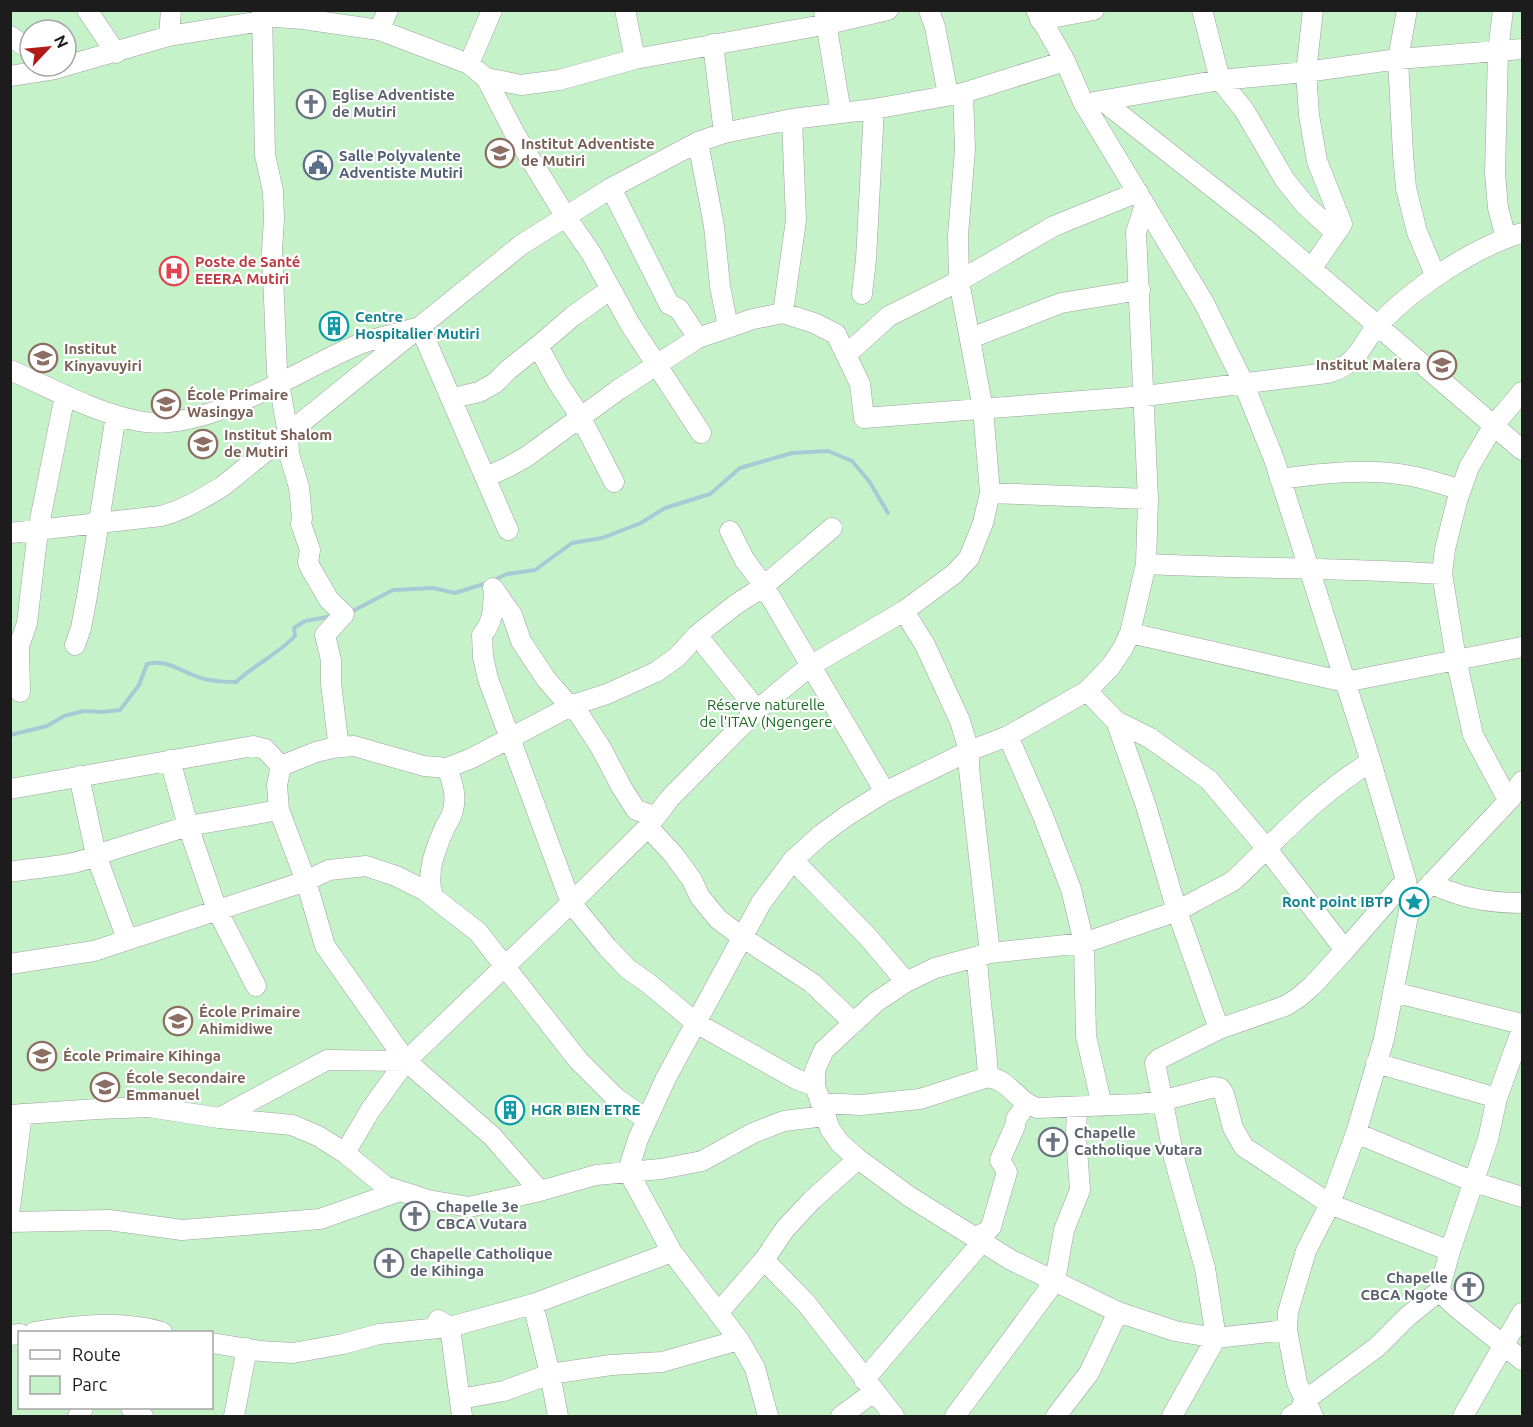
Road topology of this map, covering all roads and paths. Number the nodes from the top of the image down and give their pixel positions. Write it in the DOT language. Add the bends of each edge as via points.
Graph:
graph roads {
  1 [pos="87,10"];
  2 [pos="171,10"];
  3 [pos="388,10"];
  4 [pos="625,10"];
  5 [pos="888,10"];
  6 [pos="928,10"];
  7 [pos="1094,10"];
  8 [pos="1202,10"];
  9 [pos="1313,10"];
  10 [pos="1407,10"];
  11 [pos="1503,10"];
  12 [pos="488,12"];
  13 [pos="1038,15"];
  14 [pos="262,16"];
  15 [pos="826,17"];
  16 [pos="379,30"];
  17 [pos="169,36"];
  18 [pos="713,44"];
  19 [pos="1522,49"];
  20 [pos="1498,51"];
  21 [pos="116,53"];
  22 [pos="635,59"];
  23 [pos="1398,59"];
  24 [pos="1065,61"];
  25 [pos="78,62"];
  26 [pos="469,63"];
  27 [pos="1306,72"];
  28 [pos="486,78"];
  29 [pos="1220,80"];
  30 [pos="955,94"];
  31 [pos="1093,102"];
  32 [pos="874,109"];
  33 [pos="841,113"];
  34 [pos="792,119"];
  35 [pos="724,133"];
  36 [pos="698,142"];
  37 [pos="611,188"];
  38 [pos="1142,199"];
  39 [pos="566,217"];
  40 [pos="1336,233"];
  41 [pos="1514,236"];
  42 [pos="1312,268"];
  43 [pos="1436,277"];
  44 [pos="959,281"];
  45 [pos="611,289"];
  46 [pos="1140,290"];
  47 [pos="862,294"];
  48 [pos="783,313"];
  49 [pos="1378,325"];
  50 [pos="420,327"];
  51 [pos="728,327"];
  52 [pos="698,338"];
  53 [pos="971,338"];
  54 [pos="538,346"];
  55 [pos="847,354"];
  56 [pos="657,364"];
  57 [pos="10,370"];
  58 [pos="1243,382"];
  59 [pos="278,384"];
  60 [pos="1522,392"];
  61 [pos="65,395"];
  62 [pos="1144,396"];
  63 [pos="453,398"];
  64 [pos="983,409"];
  65 [pos="116,415"];
  66 [pos="580,416"];
  67 [pos="1494,425"];
  68 [pos="288,433"];
  69 [pos="701,433"];
  70 [pos="1522,450"];
  71 [pos="486,477"];
  72 [pos="1280,479"];
  73 [pos="614,483"];
  74 [pos="1461,490"];
  75 [pos="990,493"];
  76 [pos="1148,500"];
  77 [pos="97,524"];
  78 [pos="832,528"];
  79 [pos="38,530"];
  80 [pos="508,530"];
  81 [pos="730,531"];
  82 [pos="10,533"];
  83 [pos="1146,564"];
  84 [pos="1309,568"];
  85 [pos="1442,574"];
  86 [pos="764,586"];
  87 [pos="904,611"];
  88 [pos="1130,633"];
  89 [pos="697,635"];
  90 [pos="75,645"];
  91 [pos="1522,647"];
  92 [pos="1456,659"];
  93 [pos="810,666"];
  94 [pos="1345,682"];
  95 [pos="1087,691"];
  96 [pos="21,692"];
  97 [pos="573,705"];
  98 [pos="757,710"];
  99 [pos="1116,721"];
  100 [pos="1008,736"];
  101 [pos="510,740"];
  102 [pos="344,747"];
  103 [pos="969,751"];
  104 [pos="170,760"];
  105 [pos="1371,762"];
  106 [pos="281,766"];
  107 [pos="447,768"];
  108 [pos="79,776"];
  109 [pos="1522,781"];
  110 [pos="10,789"];
  111 [pos="885,792"];
  112 [pos="1514,799"];
  113 [pos="279,810"];
  114 [pos="652,821"];
  115 [pos="188,826"];
  116 [pos="1267,849"];
  117 [pos="96,855"];
  118 [pos="793,860"];
  119 [pos="10,872"];
  120 [pos="1406,880"];
  121 [pos="306,881"];
  122 [pos="1431,883"];
  123 [pos="433,896"];
  124 [pos="571,903"];
  125 [pos="1521,905"];
  126 [pos="1410,906"];
  127 [pos="217,910"];
  128 [pos="1177,911"];
  129 [pos="742,937"];
  130 [pos="127,939"];
  131 [pos="1084,943"];
  132 [pos="1345,950"];
  133 [pos="983,955"];
  134 [pos="10,964"];
  135 [pos="506,967"];
  136 [pos="906,982"];
  137 [pos="256,986"];
  138 [pos="1393,992"];
  139 [pos="853,1022"];
  140 [pos="696,1023"];
  141 [pos="1522,1024"];
  142 [pos="1220,1029"];
  143 [pos="1522,1029"];
  144 [pos="406,1061"];
  145 [pos="1376,1063"];
  146 [pos="988,1077"];
  147 [pos="1497,1098"];
  148 [pos="1161,1101"];
  149 [pos="820,1102"];
  150 [pos="1026,1105"];
  151 [pos="1102,1106"];
  152 [pos="1077,1107"];
  153 [pos="16,1114"];
  154 [pos="219,1118"];
  155 [pos="647,1120"];
  156 [pos="1356,1133"];
  157 [pos="345,1153"];
  158 [pos="858,1159"];
  159 [pos="628,1172"];
  160 [pos="1474,1182"];
  161 [pos="540,1191"];
  162 [pos="397,1192"];
  163 [pos="1522,1197"];
  164 [pos="1330,1204"];
  165 [pos="10,1208"];
  166 [pos="10,1222"];
  167 [pos="978,1239"];
  168 [pos="1450,1251"];
  169 [pos="672,1252"];
  170 [pos="764,1260"];
  171 [pos="1055,1281"];
  172 [pos="1439,1291"];
  173 [pos="533,1304"];
  174 [pos="719,1312"];
  175 [pos="1118,1312"];
  176 [pos="1522,1312"];
  177 [pos="431,1316"];
  178 [pos="450,1327"];
  179 [pos="1287,1330"];
  180 [pos="40,1331"];
  181 [pos="148,1331"];
  182 [pos="1216,1338"];
  183 [pos="739,1340"];
  184 [pos="213,1343"];
  185 [pos="1505,1345"];
  186 [pos="247,1348"];
  187 [pos="1522,1360"];
  188 [pos="550,1374"];
  189 [pos="869,1386"];
  190 [pos="461,1408"];
  191 [pos="1308,1409"];
  192 [pos="234,1416"];
  193 [pos="558,1416"];
  194 [pos="768,1416"];
  195 [pos="841,1416"];
  196 [pos="894,1416"];
  197 [pos="955,1416"];
  198 [pos="1056,1416"];
  199 [pos="1172,1416"];
  200 [pos="1291,1416"];
  201 [pos="1463,1416"];
  1 -- 21 [label="street"];
  2 -- 17 [label="street"];
  3 -- 16 [label="street"];
  4 -- 22 [label="street"];
  5 -- 15 [label="street"];
  6 -- 30 [label="street"];
  7 -- 13 [label="street"];
  8 -- 29 [label="street"];
  9 -- 27 [label="street"];
  10 -- 23 [label="street"];
  11 -- 20 [label="street"];
  12 -- 26 [label="street"];
  13 -- 24 [label="street"];
  14 -- 16 [label="street"];
  14 -- 17 [label="street"];
  14 -- 59 [label="street" via="265,155 274,213 274,344"];
  15 -- 18 [label="street"];
  15 -- 33 [label="street"];
  16 -- 26 [label="street"];
  17 -- 21 [label="street"];
  18 -- 22 [label="street"];
  18 -- 35 [label="street"];
  19 -- 20 [label="street"];
  20 -- 23 [label="street"];
  20 -- 41 [label="street" via="1498,208"];
  21 -- 25 [label="street"];
  22 -- 28 [label="street" via="559,80 521,85"];
  23 -- 27 [label="street"];
  23 -- 43 [label="street" via="1406,188 1417,232"];
  24 -- 30 [label="street"];
  24 -- 31 [label="street"];
  26 -- 28 [label="street"];
  27 -- 29 [label="street"];
  27 -- 40 [label="street" via="1317,161 1341,218"];
  28 -- 39 [label="street"];
  29 -- 31 [label="street"];
  29 -- 40 [label="street" via="1244,110 1285,180 1305,206"];
  30 -- 32 [label="street"];
  30 -- 44 [label="street" via="966,149 958,236"];
  31 -- 38 [label="street"];
  31 -- 42 [label="street"];
  32 -- 33 [label="street"];
  32 -- 47 [label="street"];
  33 -- 34 [label="street"];
  34 -- 35 [label="street"];
  34 -- 48 [label="street" via="796,220"];
  35 -- 36 [label="street"];
  36 -- 37 [label="street"];
  36 -- 51 [label="street"];
  37 -- 39 [label="street"];
  37 -- 52 [label="street" via="669,304 679,309"];
  38 -- 44 [label="street" via="1054,226"];
  38 -- 46 [label="street" via="1136,232"];
  38 -- 58 [label="street" via="1204,303"];
  39 -- 45 [label="street"];
  39 -- 50 [label="street" via="521,245"];
  40 -- 42 [label="street"];
  41 -- 43 [label="street"];
  42 -- 49 [label="street"];
  43 -- 49 [label="street"];
  44 -- 53 [label="street"];
  44 -- 55 [label="street" via="889,316"];
  45 -- 54 [label="street"];
  45 -- 56 [label="street"];
  46 -- 53 [label="street" via="1060,303"];
  46 -- 62 [label="street"];
  48 -- 51 [label="street"];
  48 -- 55 [label="street" via="836,334"];
  49 -- 58 [label="street" via="1350,364 1341,369"];
  49 -- 67 [label="street"];
  50 -- 59 [label="street" via="357,345"];
  50 -- 63 [label="street"];
  50 -- 68 [label="street"];
  51 -- 52 [label="street"];
  52 -- 56 [label="street"];
  53 -- 64 [label="street"];
  54 -- 63 [label="street" via="495,383 479,392"];
  54 -- 66 [label="street"];
  55 -- 64 [label="street" via="860,384 864,418"];
  56 -- 66 [label="street"];
  56 -- 69 [label="street"];
  57 -- 61 [label="street"];
  58 -- 62 [label="street"];
  58 -- 72 [label="street"];
  59 -- 65 [label="street" via="222,410 193,417 164,422"];
  59 -- 68 [label="street"];
  60 -- 67 [label="street"];
  61 -- 65 [label="street"];
  61 -- 79 [label="street"];
  62 -- 64 [label="street"];
  62 -- 76 [label="street"];
  63 -- 71 [label="street"];
  64 -- 75 [label="street"];
  65 -- 77 [label="street"];
  66 -- 71 [label="street" via="525,457"];
  66 -- 73 [label="street"];
  67 -- 70 [label="street"];
  67 -- 74 [label="street" via="1469,467"];
  68 -- 77 [label="street" via="223,486 177,512"];
  68 -- 102 [label="street" via="299,487 301,524 310,550 308,562 329,600 344,614 325,635 338,741"];
  71 -- 80 [label="street"];
  72 -- 74 [label="street" via="1317,473 1388,473"];
  72 -- 84 [label="street"];
  74 -- 85 [label="street"];
  75 -- 76 [label="street"];
  75 -- 87 [label="street" via="969,558"];
  76 -- 83 [label="street"];
  77 -- 79 [label="street"];
  77 -- 90 [label="street" via="85,607"];
  78 -- 86 [label="street"];
  79 -- 82 [label="street"];
  79 -- 96 [label="street" via="27,623 19,646"];
  81 -- 86 [label="street"];
  83 -- 84 [label="street"];
  83 -- 88 [label="street"];
  84 -- 85 [label="street"];
  84 -- 94 [label="street"];
  85 -- 92 [label="street"];
  86 -- 89 [label="street"];
  86 -- 93 [label="street"];
  87 -- 93 [label="street"];
  87 -- 103 [label="street" via="925,645 960,721"];
  88 -- 94 [label="street"];
  88 -- 95 [label="street" via="1111,666"];
  89 -- 97 [label="street" via="656,672"];
  89 -- 98 [label="street"];
  91 -- 92 [label="street"];
  92 -- 94 [label="street"];
  92 -- 112 [label="street" via="1473,735"];
  93 -- 98 [label="street"];
  93 -- 111 [label="street"];
  94 -- 105 [label="street"];
  95 -- 99 [label="street"];
  95 -- 100 [label="street"];
  97 -- 101 [label="street"];
  97 -- 101 [label="street" via="546,679 493,588 493,614 482,635 483,657"];
  97 -- 114 [label="street" via="636,810"];
  98 -- 114 [label="street"];
  99 -- 116 [label="street" via="1150,738 1209,780"];
  99 -- 128 [label="street"];
  100 -- 103 [label="street"];
  100 -- 131 [label="street" via="1071,889"];
  101 -- 107 [label="street"];
  101 -- 124 [label="street"];
  102 -- 106 [label="street" via="316,752"];
  102 -- 107 [label="street"];
  103 -- 111 [label="street"];
  103 -- 133 [label="street"];
  104 -- 106 [label="street" via="253,746 265,749"];
  104 -- 108 [label="street"];
  104 -- 115 [label="street"];
  105 -- 116 [label="street" via="1307,809"];
  105 -- 120 [label="street"];
  106 -- 113 [label="street" via="277,785"];
  107 -- 123 [label="street" via="454,786 454,809 432,863 429,884"];
  108 -- 110 [label="street"];
  108 -- 117 [label="street"];
  109 -- 112 [label="street"];
  111 -- 118 [label="street" via="822,834"];
  112 -- 122 [label="street"];
  113 -- 115 [label="street"];
  113 -- 121 [label="street"];
  114 -- 124 [label="street"];
  114 -- 129 [label="street" via="700,897 718,919"];
  115 -- 117 [label="street"];
  115 -- 127 [label="street"];
  116 -- 128 [label="street" via="1233,881"];
  116 -- 132 [label="street"];
  117 -- 119 [label="street" via="85,861"];
  117 -- 130 [label="street"];
  118 -- 129 [label="street"];
  118 -- 136 [label="street"];
  120 -- 126 [label="street"];
  120 -- 132 [label="street"];
  121 -- 123 [label="street" via="328,870 366,867 396,876"];
  121 -- 127 [label="street"];
  121 -- 144 [label="street" via="325,946"];
  122 -- 125 [label="street" via="1472,898"];
  122 -- 126 [label="street"];
  123 -- 135 [label="street" via="478,932"];
  124 -- 135 [label="street"];
  124 -- 140 [label="street" via="628,969"];
  126 -- 138 [label="street"];
  127 -- 130 [label="street"];
  127 -- 137 [label="street"];
  128 -- 131 [label="street"];
  128 -- 142 [label="street"];
  129 -- 139 [label="street" via="812,983"];
  129 -- 140 [label="street"];
  130 -- 134 [label="street" via="94,951"];
  131 -- 133 [label="street"];
  131 -- 151 [label="street" via="1086,1036"];
  132 -- 142 [label="street" via="1298,998"];
  133 -- 136 [label="street" via="935,968"];
  133 -- 146 [label="street" via="979,987"];
  135 -- 144 [label="street"];
  135 -- 155 [label="street" via="578,1060 615,1098"];
  136 -- 139 [label="street"];
  138 -- 141 [label="street"];
  138 -- 145 [label="street"];
  139 -- 149 [label="street" via="824,1050 816,1070"];
  140 -- 149 [label="street" via="796,1079"];
  140 -- 155 [label="street"];
  142 -- 148 [label="street" via="1155,1063"];
  143 -- 147 [label="street"];
  144 -- 154 [label="street" via="327,1060"];
  144 -- 157 [label="street"];
  144 -- 161 [label="street" via="492,1136"];
  145 -- 147 [label="street"];
  145 -- 156 [label="street"];
  146 -- 149 [label="street" via="920,1099 861,1104"];
  146 -- 150 [label="street" via="1004,1082"];
  147 -- 160 [label="street"];
  148 -- 151 [label="street"];
  148 -- 164 [label="street" via="1220,1088 1240,1143"];
  148 -- 182 [label="street" via="1205,1268"];
  149 -- 158 [label="street" via="830,1129"];
  149 -- 159 [label="street" via="702,1161"];
  150 -- 152 [label="street"];
  150 -- 167 [label="street" via="1002,1152 1000,1160 1007,1172 991,1227"];
  151 -- 152 [label="street"];
  152 -- 171 [label="street" via="1080,1190 1064,1230"];
  153 -- 154 [label="street" via="149,1107"];
  153 -- 165 [label="street"];
  154 -- 157 [label="street" via="292,1125"];
  155 -- 159 [label="street"];
  156 -- 160 [label="street"];
  156 -- 164 [label="street"];
  157 -- 162 [label="street"];
  158 -- 167 [label="street"];
  158 -- 170 [label="street" via="785,1229"];
  159 -- 161 [label="street" via="596,1175"];
  159 -- 169 [label="street"];
  160 -- 163 [label="street"];
  160 -- 168 [label="street"];
  161 -- 162 [label="street" via="469,1206"];
  162 -- 166 [label="street" via="320,1219 182,1230 109,1220"];
  164 -- 168 [label="street"];
  164 -- 179 [label="street" via="1306,1251 1291,1299"];
  167 -- 171 [label="street"];
  167 -- 189 [label="street"];
  168 -- 172 [label="street"];
  169 -- 173 [label="street"];
  169 -- 174 [label="street"];
  170 -- 174 [label="street"];
  170 -- 189 [label="street" via="806,1303"];
  171 -- 175 [label="street"];
  171 -- 197 [label="street"];
  172 -- 185 [label="street"];
  172 -- 191 [label="street"];
  173 -- 178 [label="street"];
  173 -- 188 [label="street"];
  174 -- 183 [label="street"];
  175 -- 182 [label="street" via="1175,1331"];
  175 -- 198 [label="street" via="1089,1373"];
  176 -- 185 [label="street"];
  177 -- 178 [label="street"];
  178 -- 186 [label="street" via="379,1334 293,1353"];
  178 -- 190 [label="street"];
  179 -- 182 [label="street"];
  179 -- 191 [label="street" via="1297,1383"];
  180 -- 181 [label="street" via="99,1324"];
  182 -- 199 [label="street"];
  183 -- 188 [label="street" via="662,1362"];
  183 -- 194 [label="street" via="755,1368"];
  184 -- 186 [label="street"];
  185 -- 187 [label="street"];
  185 -- 201 [label="street"];
  186 -- 192 [label="street"];
  188 -- 190 [label="street"];
  188 -- 193 [label="street"];
  189 -- 195 [label="street"];
  189 -- 196 [label="street"];
  191 -- 200 [label="street"];
}
